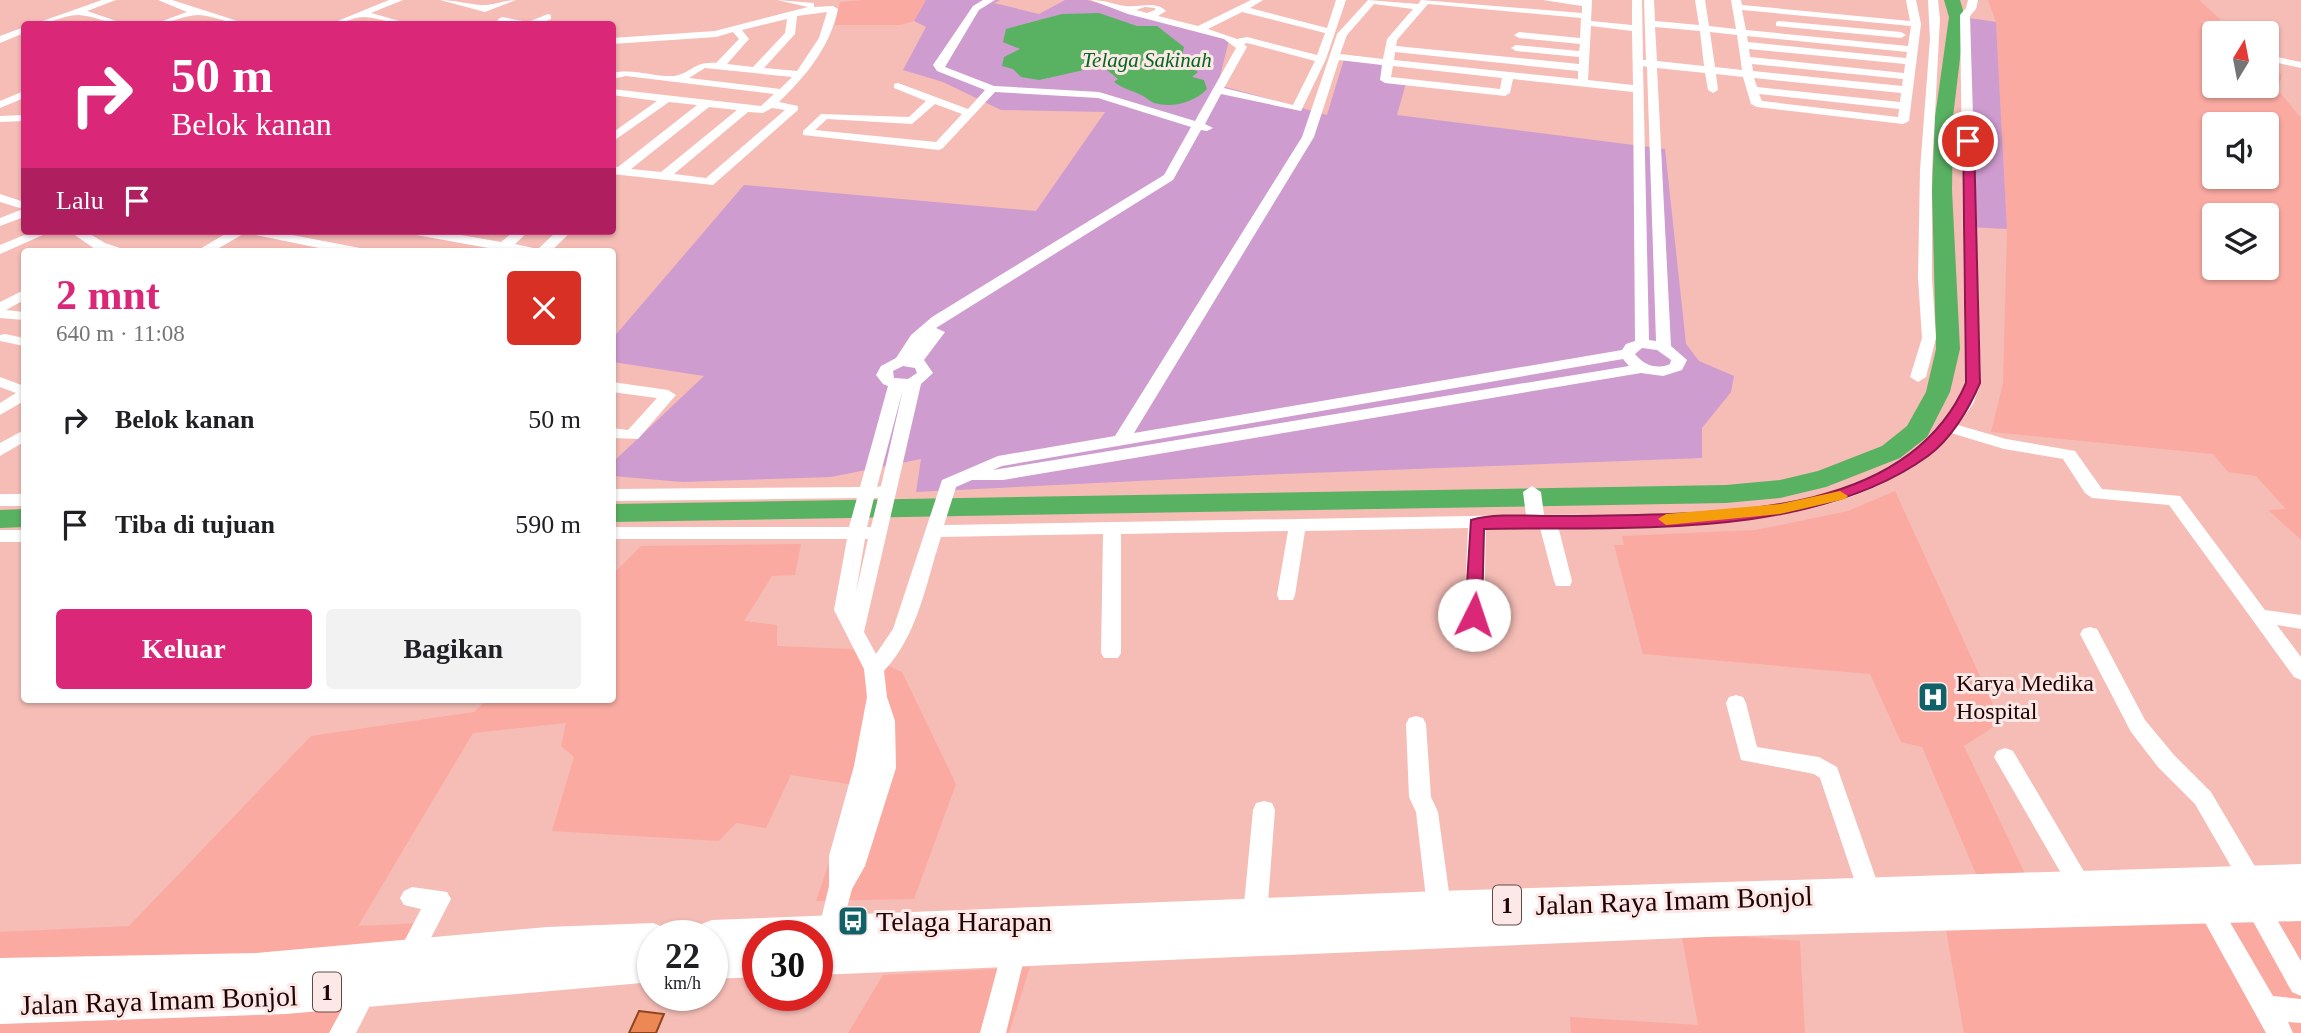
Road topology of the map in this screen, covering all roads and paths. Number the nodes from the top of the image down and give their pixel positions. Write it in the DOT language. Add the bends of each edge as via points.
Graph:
graph roads {
  1 [pos="111,0"];
  2 [pos="163,0"];
  3 [pos="362,0"];
  4 [pos="398,0"];
  5 [pos="445,0"];
  6 [pos="511,0"];
  7 [pos="782,0"];
  8 [pos="834,0"];
  9 [pos="990,0"];
  10 [pos="1096,0"];
  11 [pos="1113,0"];
  12 [pos="1258,0"];
  13 [pos="1341,0"];
  14 [pos="1548,0"];
  15 [pos="1637,0"];
  16 [pos="1648,0"];
  17 [pos="1700,0"];
  18 [pos="1783,0"];
  19 [pos="1911,0"];
  20 [pos="1973,0"];
  21 [pos="380,1"];
  22 [pos="1372,1"];
  23 [pos="1587,2"];
  24 [pos="1424,3"];
  25 [pos="1815,3"];
  26 [pos="1736,4"];
  27 [pos="811,5"];
  28 [pos="1853,6"];
  29 [pos="1133,8"];
  30 [pos="1160,8"];
  31 [pos="1240,8"];
  32 [pos="485,9"];
  33 [pos="1903,10"];
  34 [pos="77,11"];
  35 [pos="1947,11"];
  36 [pos="197,12"];
  37 [pos="1915,12"];
  38 [pos="361,14"];
  39 [pos="792,15"];
  40 [pos="1819,15"];
  41 [pos="548,17"];
  42 [pos="460,18"];
  43 [pos="502,20"];
  44 [pos="48,21"];
  45 [pos="110,21"];
  46 [pos="168,21"];
  47 [pos="231,21"];
  48 [pos="329,21"];
  49 [pos="343,21"];
  50 [pos="381,21"];
  51 [pos="508,21"];
  52 [pos="538,21"];
  53 [pos="1586,22"];
  54 [pos="756,24"];
  55 [pos="1780,24"];
  56 [pos="1916,24"];
  57 [pos="1643,26"];
  58 [pos="1740,26"];
  59 [pos="1572,27"];
  60 [pos="1202,28"];
  61 [pos="1703,28"];
  62 [pos="1822,28"];
  63 [pos="737,30"];
  64 [pos="1331,32"];
  65 [pos="21,33"];
  66 [pos="1519,35"];
  67 [pos="1782,36"];
  68 [pos="1915,36"];
  69 [pos="0,40"];
  70 [pos="618,40"];
  71 [pos="1243,41"];
  72 [pos="1585,41"];
  73 [pos="1743,45"];
  74 [pos="1391,48"];
  75 [pos="1516,48"];
  76 [pos="1786,49"];
  77 [pos="1911,49"];
  78 [pos="1584,54"];
  79 [pos="1337,57"];
  80 [pos="1321,59"];
  81 [pos="1745,60"];
  82 [pos="2279,60"];
  83 [pos="1908,61"];
  84 [pos="1387,62"];
  85 [pos="1644,64"];
  86 [pos="2301,65"];
  87 [pos="719,66"];
  88 [pos="1583,68"];
  89 [pos="756,70"];
  90 [pos="1709,70"];
  91 [pos="798,74"];
  92 [pos="1748,74"];
  93 [pos="616,75"];
  94 [pos="1508,75"];
  95 [pos="1907,76"];
  96 [pos="677,80"];
  97 [pos="1582,83"];
  98 [pos="898,86"];
  99 [pos="988,88"];
  100 [pos="1638,89"];
  101 [pos="1713,90"];
  102 [pos="1752,90"];
  103 [pos="1906,90"];
  104 [pos="912,91"];
  105 [pos="1223,91"];
  106 [pos="616,92"];
  107 [pos="781,92"];
  108 [pos="973,93"];
  109 [pos="628,94"];
  110 [pos="1798,94"];
  111 [pos="21,95"];
  112 [pos="666,99"];
  113 [pos="934,99"];
  114 [pos="961,99"];
  115 [pos="616,102"];
  116 [pos="706,104"];
  117 [pos="770,104"];
  118 [pos="0,105"];
  119 [pos="950,105"];
  120 [pos="1904,106"];
  121 [pos="746,108"];
  122 [pos="1802,111"];
  123 [pos="970,113"];
  124 [pos="858,117"];
  125 [pos="21,118"];
  126 [pos="0,119"];
  127 [pos="1203,127"];
  128 [pos="616,136"];
  129 [pos="620,171"];
  130 [pos="663,177"];
  131 [pos="0,198"];
  132 [pos="21,205"];
  133 [pos="21,214"];
  134 [pos="0,222"];
  135 [pos="36,235"];
  136 [pos="82,235"];
  137 [pos="233,235"];
  138 [pos="271,235"];
  139 [pos="517,235"];
  140 [pos="561,235"];
  141 [pos="474,236"];
  142 [pos="100,248"];
  143 [pos="209,248"];
  144 [pos="339,248"];
  145 [pos="460,248"];
  146 [pos="499,248"];
  147 [pos="502,248"];
  148 [pos="546,248"];
  149 [pos="0,250"];
  150 [pos="21,296"];
  151 [pos="0,308"];
  152 [pos="0,314"];
  153 [pos="21,316"];
  154 [pos="5,338"];
  155 [pos="21,341"];
  156 [pos="1642,344"];
  157 [pos="1664,347"];
  158 [pos="1627,354"];
  159 [pos="908,361"];
  160 [pos="1642,368"];
  161 [pos="1918,377"];
  162 [pos="914,382"];
  163 [pos="0,383"];
  164 [pos="896,384"];
  165 [pos="616,388"];
  166 [pos="21,392"];
  167 [pos="21,395"];
  168 [pos="0,410"];
  169 [pos="1948,427"];
  170 [pos="616,433"];
  171 [pos="21,437"];
  172 [pos="1121,440"];
  173 [pos="0,450"];
  174 [pos="971,475"];
  175 [pos="887,494"];
  176 [pos="616,495"];
  177 [pos="867,495"];
  178 [pos="0,500"];
  179 [pos="21,500"];
  180 [pos="1536,508"];
  181 [pos="1476,524"];
  182 [pos="934,526"];
  183 [pos="1297,527"];
  184 [pos="857,529"];
  185 [pos="878,529"];
  186 [pos="1112,530"];
  187 [pos="616,533"];
  188 [pos="0,536"];
  189 [pos="21,536"];
  190 [pos="1563,581"];
  191 [pos="1286,595"];
  192 [pos="2260,616"];
  193 [pos="2301,622"];
  194 [pos="856,630"];
  195 [pos="2090,634"];
  196 [pos="1462,643"];
  197 [pos="1111,653"];
  198 [pos="874,669"];
  199 [pos="2301,672"];
  200 [pos="1737,703"];
  201 [pos="1416,724"];
  202 [pos="2006,757"];
  203 [pos="1265,810"];
  204 [pos="2301,879"];
  205 [pos="2081,887"];
  206 [pos="1869,893"];
  207 [pos="2254,894"];
  208 [pos="412,898"];
  209 [pos="2301,905"];
  210 [pos="1439,907"];
  211 [pos="2209,908"];
  212 [pos="1728,909"];
  213 [pos="1255,915"];
  214 [pos="831,920"];
  215 [pos="637,941"];
  216 [pos="833,944"];
  217 [pos="833,945"];
  218 [pos="1014,951"];
  219 [pos="407,959"];
  220 [pos="637,966"];
  221 [pos="0,975"];
  222 [pos="2301,984"];
  223 [pos="367,988"];
  224 [pos="0,1006"];
  225 [pos="2265,1007"];
  226 [pos="2301,1011"];
  227 [pos="342,1033"];
  228 [pos="993,1033"];
  229 [pos="2280,1033"];
  1 -- 34 [label="street"];
  2 -- 36 [label="street"];
  3 -- 21 [label="street"];
  4 -- 38 [label="street"];
  5 -- 32 [label="street"];
  6 -- 32 [label="street"];
  7 -- 27 [label="street"];
  8 -- 27 [label="street"];
  9 -- 99 [label="street" via="976,8 938,65"];
  10 -- 29 [label="street"];
  11 -- 29 [label="street"];
  12 -- 31 [label="street"];
  13 -- 64 [label="street"];
  14 -- 23 [label="street"];
  15 -- 57 [label="street"];
  16 -- 57 [label="street"];
  17 -- 61 [label="street"];
  18 -- 25 [label="street"];
  19 -- 37 [label="street"];
  20 -- 35 [label="street" via="1971,9"];
  21 -- 48 [label="street"];
  22 -- 24 [label="street"];
  22 -- 79 [label="street" via="1348,25"];
  23 -- 53 [label="street"];
  24 -- 53 [label="street"];
  24 -- 74 [label="street" via="1397,30"];
  25 -- 28 [label="street"];
  25 -- 40 [label="street"];
  26 -- 40 [label="street"];
  26 -- 58 [label="street"];
  27 -- 54 [label="street"];
  29 -- 30 [label="street"];
  30 -- 60 [label="street"];
  31 -- 60 [label="street"];
  31 -- 64 [label="street"];
  32 -- 42 [label="street"];
  33 -- 37 [label="street"];
  34 -- 44 [label="street"];
  34 -- 45 [label="street"];
  35 -- 161 [label="street" via="1926,184 1925,281 1931,331 1928,357"];
  35 -- 169 [label="street" via="1974,366 1970,396"];
  36 -- 46 [label="street"];
  36 -- 47 [label="street"];
  37 -- 56 [label="street"];
  38 -- 49 [label="street"];
  38 -- 50 [label="street"];
  39 -- 54 [label="street"];
  39 -- 89 [label="street" via="790,34"];
  39 -- 91 [label="street" via="833,9 827,36"];
  40 -- 56 [label="street"];
  40 -- 62 [label="street"];
  41 -- 52 [label="street"];
  43 -- 51 [label="street"];
  53 -- 57 [label="street"];
  53 -- 59 [label="street"];
  53 -- 72 [label="street"];
  54 -- 63 [label="street"];
  55 -- 58 [label="street"];
  55 -- 62 [label="street"];
  55 -- 67 [label="street"];
  56 -- 68 [label="street"];
  57 -- 61 [label="street"];
  57 -- 85 [label="street"];
  58 -- 61 [label="street"];
  58 -- 67 [label="street"];
  58 -- 73 [label="street"];
  60 -- 71 [label="street"];
  61 -- 90 [label="street"];
  62 -- 68 [label="street"];
  63 -- 70 [label="street"];
  63 -- 87 [label="street" via="744,39"];
  64 -- 80 [label="street"];
  65 -- 69 [label="street"];
  66 -- 72 [label="street"];
  67 -- 76 [label="street"];
  67 -- 77 [label="street"];
  68 -- 77 [label="street"];
  71 -- 80 [label="street"];
  71 -- 105 [label="street"];
  72 -- 78 [label="street"];
  73 -- 76 [label="street"];
  73 -- 81 [label="street"];
  74 -- 84 [label="street"];
  74 -- 88 [label="street"];
  75 -- 78 [label="street"];
  76 -- 83 [label="street"];
  77 -- 83 [label="street"];
  78 -- 88 [label="street"];
  79 -- 84 [label="street"];
  79 -- 172 [label="street" via="1308,137"];
  80 -- 105 [label="street" via="1297,109"];
  81 -- 92 [label="street"];
  81 -- 95 [label="street"];
  82 -- 86 [label="street"];
  83 -- 95 [label="street"];
  84 -- 94 [label="street"];
  84 -- 94 [label="street" via="1385,80 1492,92 1507,93"];
  85 -- 90 [label="street"];
  85 -- 100 [label="street"];
  85 -- 157 [label="street"];
  87 -- 89 [label="street"];
  87 -- 96 [label="street" via="699,65"];
  88 -- 97 [label="street"];
  89 -- 91 [label="street"];
  90 -- 92 [label="street"];
  90 -- 101 [label="street"];
  91 -- 107 [label="street"];
  92 -- 102 [label="street"];
  92 -- 103 [label="street"];
  93 -- 96 [label="street"];
  94 -- 97 [label="street"];
  95 -- 103 [label="street"];
  96 -- 107 [label="street"];
  97 -- 100 [label="street"];
  98 -- 104 [label="street"];
  99 -- 108 [label="street"];
  99 -- 123 [label="street"];
  99 -- 127 [label="street" via="1098,95"];
  100 -- 156 [label="street"];
  102 -- 110 [label="street"];
  102 -- 122 [label="street" via="1757,104"];
  103 -- 120 [label="street"];
  104 -- 113 [label="street"];
  104 -- 124 [label="street" via="898,114"];
  105 -- 127 [label="street"];
  106 -- 109 [label="street"];
  107 -- 117 [label="street"];
  109 -- 112 [label="street"];
  109 -- 115 [label="street"];
  110 -- 120 [label="street"];
  110 -- 122 [label="street"];
  111 -- 118 [label="street"];
  112 -- 116 [label="street"];
  112 -- 128 [label="street"];
  113 -- 119 [label="street"];
  113 -- 124 [label="street" via="909,122"];
  114 -- 119 [label="street"];
  116 -- 121 [label="street"];
  116 -- 129 [label="street"];
  117 -- 121 [label="street" via="761,110"];
  117 -- 130 [label="street" via="794,108 712,180"];
  119 -- 123 [label="street"];
  120 -- 122 [label="street" via="1903,121"];
  121 -- 130 [label="street"];
  123 -- 124 [label="street" via="936,147 807,133 821,117"];
  125 -- 126 [label="street"];
  127 -- 159 [label="street" via="1175,179 935,334"];
  129 -- 130 [label="street"];
  131 -- 132 [label="street"];
  133 -- 134 [label="street"];
  135 -- 149 [label="street"];
  136 -- 142 [label="street"];
  137 -- 143 [label="street"];
  138 -- 144 [label="street"];
  139 -- 147 [label="street"];
  140 -- 148 [label="street"];
  141 -- 145 [label="street"];
  141 -- 146 [label="street"];
  150 -- 151 [label="street"];
  152 -- 153 [label="street"];
  154 -- 155 [label="street"];
  156 -- 157 [label="street"];
  156 -- 158 [label="street" via="1631,347"];
  157 -- 160 [label="street" via="1679,360 1677,367 1656,372"];
  158 -- 160 [label="street"];
  158 -- 172 [label="street"];
  159 -- 162 [label="street" via="925,368"];
  159 -- 164 [label="street" via="886,369 884,375"];
  160 -- 174 [label="street" via="1003,475"];
  162 -- 164 [label="street"];
  162 -- 175 [label="street"];
  163 -- 166 [label="street"];
  164 -- 177 [label="street"];
  165 -- 170 [label="street" via="668,395 632,435"];
  167 -- 168 [label="street"];
  169 -- 180 [label="street" via="1913,461 1858,489 1810,504 1700,518"];
  169 -- 192 [label="street" via="2004,444 2069,455 2098,494 2174,500"];
  171 -- 173 [label="street"];
  172 -- 174 [label="street" via="998,461"];
  174 -- 182 [label="street" via="951,481"];
  175 -- 177 [label="street"];
  175 -- 185 [label="street"];
  176 -- 177 [label="street"];
  177 -- 184 [label="street"];
  178 -- 179 [label="street"];
  180 -- 181 [label="street"];
  180 -- 190 [label="street"];
  181 -- 183 [label="street"];
  181 -- 196 [label="street" via="1474,615"];
  182 -- 186 [label="street"];
  182 -- 198 [label="street" via="903,629"];
  183 -- 186 [label="street"];
  183 -- 191 [label="street"];
  184 -- 185 [label="street"];
  184 -- 187 [label="street"];
  184 -- 194 [label="street" via="843,610"];
  185 -- 194 [label="street"];
  186 -- 197 [label="street"];
  188 -- 189 [label="street"];
  192 -- 193 [label="street"];
  192 -- 199 [label="street"];
  194 -- 198 [label="street"];
  195 -- 207 [label="street" via="2138,726 2203,798"];
  198 -- 214 [label="street" via="884,721 885,768"];
  200 -- 206 [label="street" via="1748,754 1819,766 1829,773"];
  201 -- 210 [label="street" via="1420,797 1427,812"];
  202 -- 205 [label="street"];
  203 -- 213 [label="street"];
  204 -- 207 [label="highway, Jalan Raya Imam Bonjol / 1"];
  205 -- 206 [label="highway, Jalan Raya Imam Bonjol / 1"];
  205 -- 207 [label="highway, Jalan Raya Imam Bonjol / 1"];
  206 -- 212 [label="highway, Jalan Raya Imam Bonjol / 1"];
  207 -- 209 [label="highway, Jalan Raya Imam Bonjol / 1"];
  207 -- 211 [label="highway, Jalan Raya Imam Bonjol / 1"];
  207 -- 222 [label="street"];
  208 -- 219 [label="street" via="439,899"];
  210 -- 212 [label="highway, Jalan Raya Imam Bonjol / 1"];
  210 -- 213 [label="highway, Jalan Raya Imam Bonjol / 1"];
  211 -- 212 [label="highway, Jalan Raya Imam Bonjol / 1"];
  211 -- 225 [label="street"];
  212 -- 218 [label="highway, Jalan Raya Imam Bonjol / 1"];
  213 -- 216 [label="highway, Jalan Raya Imam Bonjol / 1"];
  215 -- 219 [label="highway, Jalan Raya Imam Bonjol / 1" via="547,944"];
  217 -- 218 [label="highway, Jalan Raya Imam Bonjol / 1"];
  218 -- 228 [label="street"];
  219 -- 221 [label="highway, Jalan Raya Imam Bonjol / 1" via="256,970"];
  220 -- 223 [label="highway, Jalan Raya Imam Bonjol / 1"];
  223 -- 224 [label="highway, Jalan Raya Imam Bonjol / 1" via="286,996"];
  223 -- 227 [label="street"];
  225 -- 226 [label="street"];
  225 -- 229 [label="street"];
}
